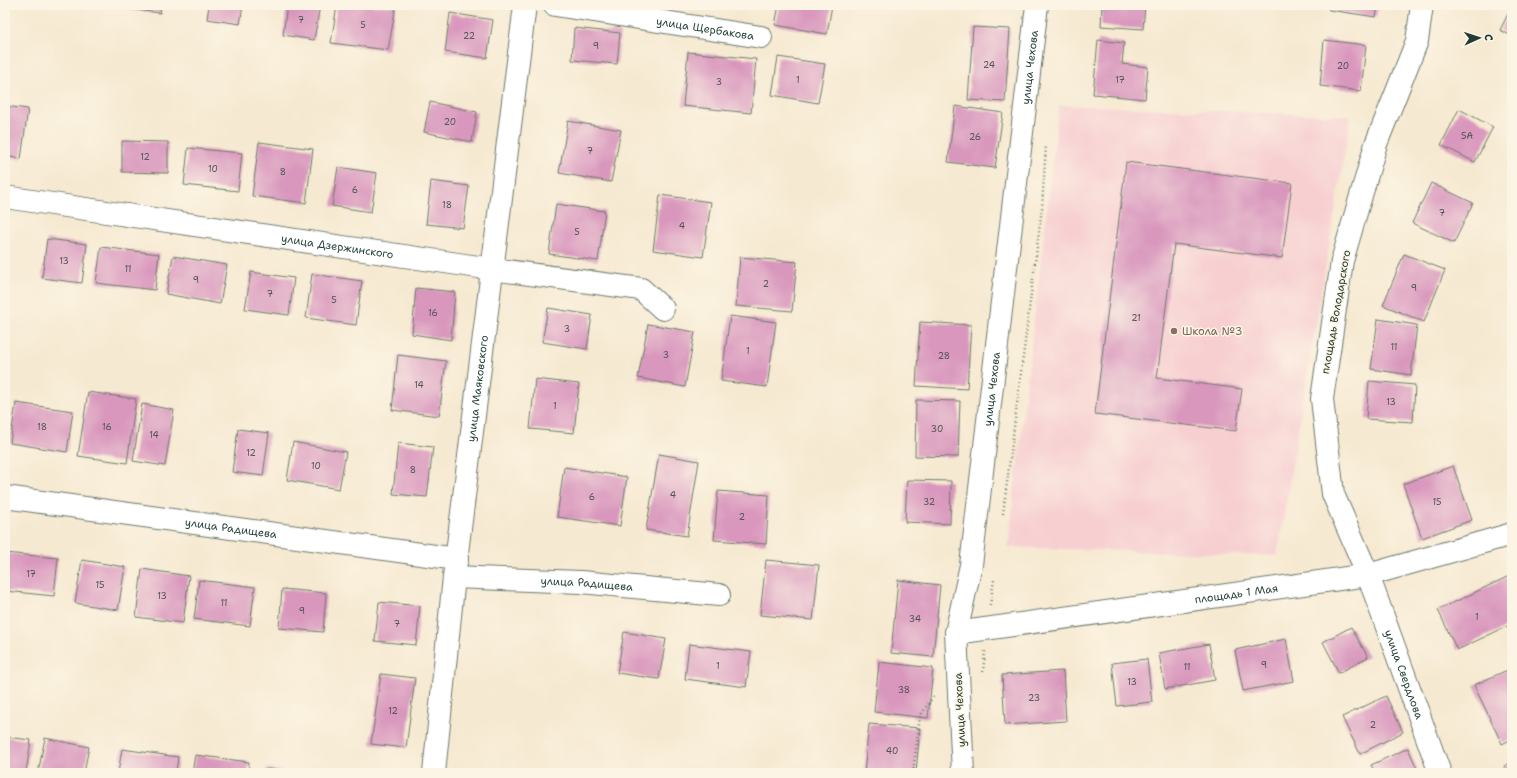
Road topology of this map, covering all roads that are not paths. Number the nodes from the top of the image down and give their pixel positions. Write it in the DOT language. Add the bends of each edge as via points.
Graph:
graph roads {
  1 [pos="525,5"];
  2 [pos="555,5"];
  3 [pos="1037,5"];
  4 [pos="1422,5"];
  5 [pos="761,37"];
  6 [pos="5,197"];
  7 [pos="492,269"];
  8 [pos="662,309"];
  9 [pos="5,497"];
  10 [pos="1512,534"];
  11 [pos="456,568"];
  12 [pos="1368,575"];
  13 [pos="719,596"];
  14 [pos="956,633"];
  15 [pos="434,773"];
  16 [pos="963,773"];
  17 [pos="1440,773"];
  1 -- 7 [label="street, улица Маяковского"];
  2 -- 5 [label="street, улица Щербакова"];
  3 -- 14 [label="street, улица Чехова" via="971,565"];
  4 -- 12 [label="street, площадь Володарского" via="1417,41 1376,144 1342,261 1322,399 1333,494"];
  6 -- 7 [label="street, улица Дзержинского"];
  7 -- 8 [label="street, улица Дзержинского" via="641,289"];
  7 -- 11 [label="street, улица Маяковского"];
  9 -- 11 [label="street, улица Радищева"];
  10 -- 12 [label="street, площадь 1 Мая"];
  11 -- 13 [label="street, улица Радищева"];
  11 -- 15 [label="street, улица Маяковского"];
  12 -- 14 [label="street, площадь 1 Мая"];
  12 -- 17 [label="street, улица Свердлова"];
  14 -- 16 [label="street, улица Чехова"];
}
